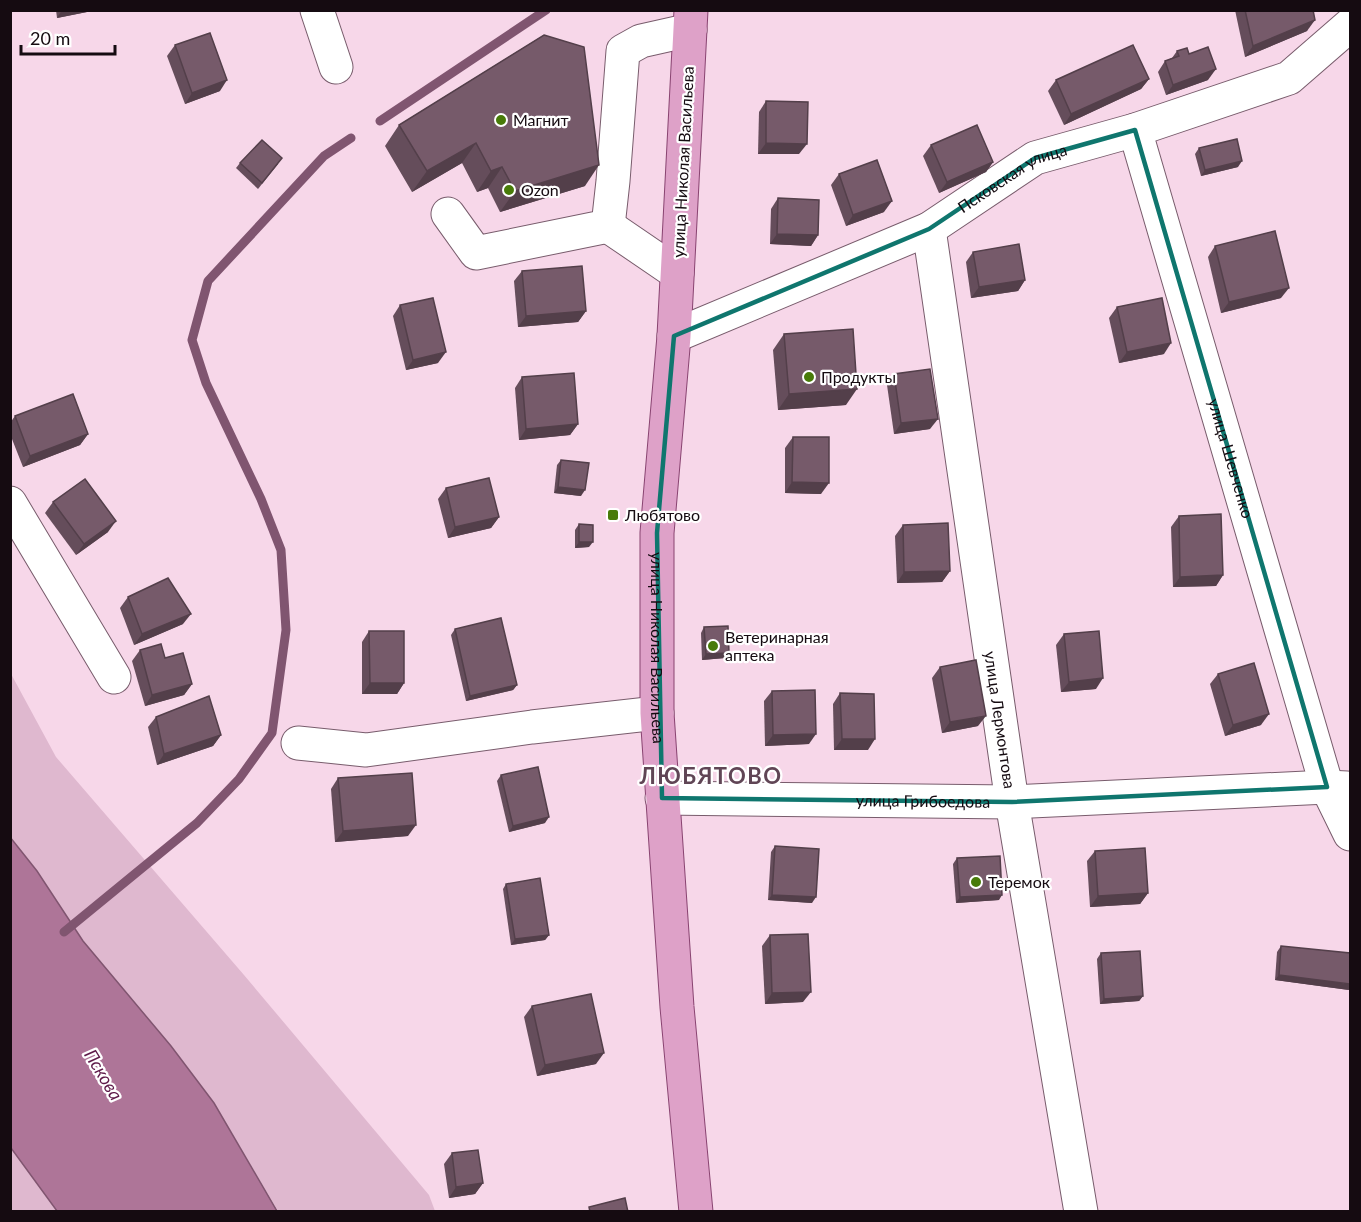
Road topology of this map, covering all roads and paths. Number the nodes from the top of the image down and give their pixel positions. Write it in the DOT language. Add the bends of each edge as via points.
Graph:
graph roads {
  1 [pos="317,10"];
  2 [pos="690,20"];
  3 [pos="1350,26"];
  4 [pos="336,67"];
  5 [pos="1134,130"];
  6 [pos="448,214"];
  7 [pos="608,226"];
  8 [pos="929,229"];
  9 [pos="677,273"];
  10 [pos="674,336"];
  11 [pos="10,503"];
  12 [pos="114,676"];
  13 [pos="657,713"];
  14 [pos="297,743"];
  15 [pos="1339,788"];
  16 [pos="662,798"];
  17 [pos="1012,802"];
  18 [pos="1350,834"];
  19 [pos="696,1212"];
  20 [pos="1082,1212"];
  1 -- 4 [label="street"];
  2 -- 7 [label="street" via="623,51"];
  2 -- 9 [label="main road, улица Николая Васильева"];
  3 -- 5 [label="street, Псковская улица" via="1289,78"];
  5 -- 8 [label="street, Псковская улица" via="1035,158"];
  5 -- 15 [label="street, улица Шевченко"];
  6 -- 7 [label="street" via="476,253"];
  7 -- 9 [label="street"];
  8 -- 10 [label="street, Псковская улица"];
  8 -- 17 [label="street, улица Лермонтова"];
  9 -- 10 [label="main road, улица Николая Васильева"];
  10 -- 13 [label="main road, улица Николая Васильева" via="657,533"];
  11 -- 12 [label="street"];
  13 -- 14 [label="street" via="366,750"];
  13 -- 16 [label="main road, улица Николая Васильева"];
  15 -- 17 [label="street, улица Грибоедова"];
  15 -- 18 [label="street, улица Шевченко"];
  16 -- 17 [label="street, улица Грибоедова"];
  16 -- 19 [label="main road, улица Николая Васильева"];
  17 -- 20 [label="street, улица Лермонтова"];
}
